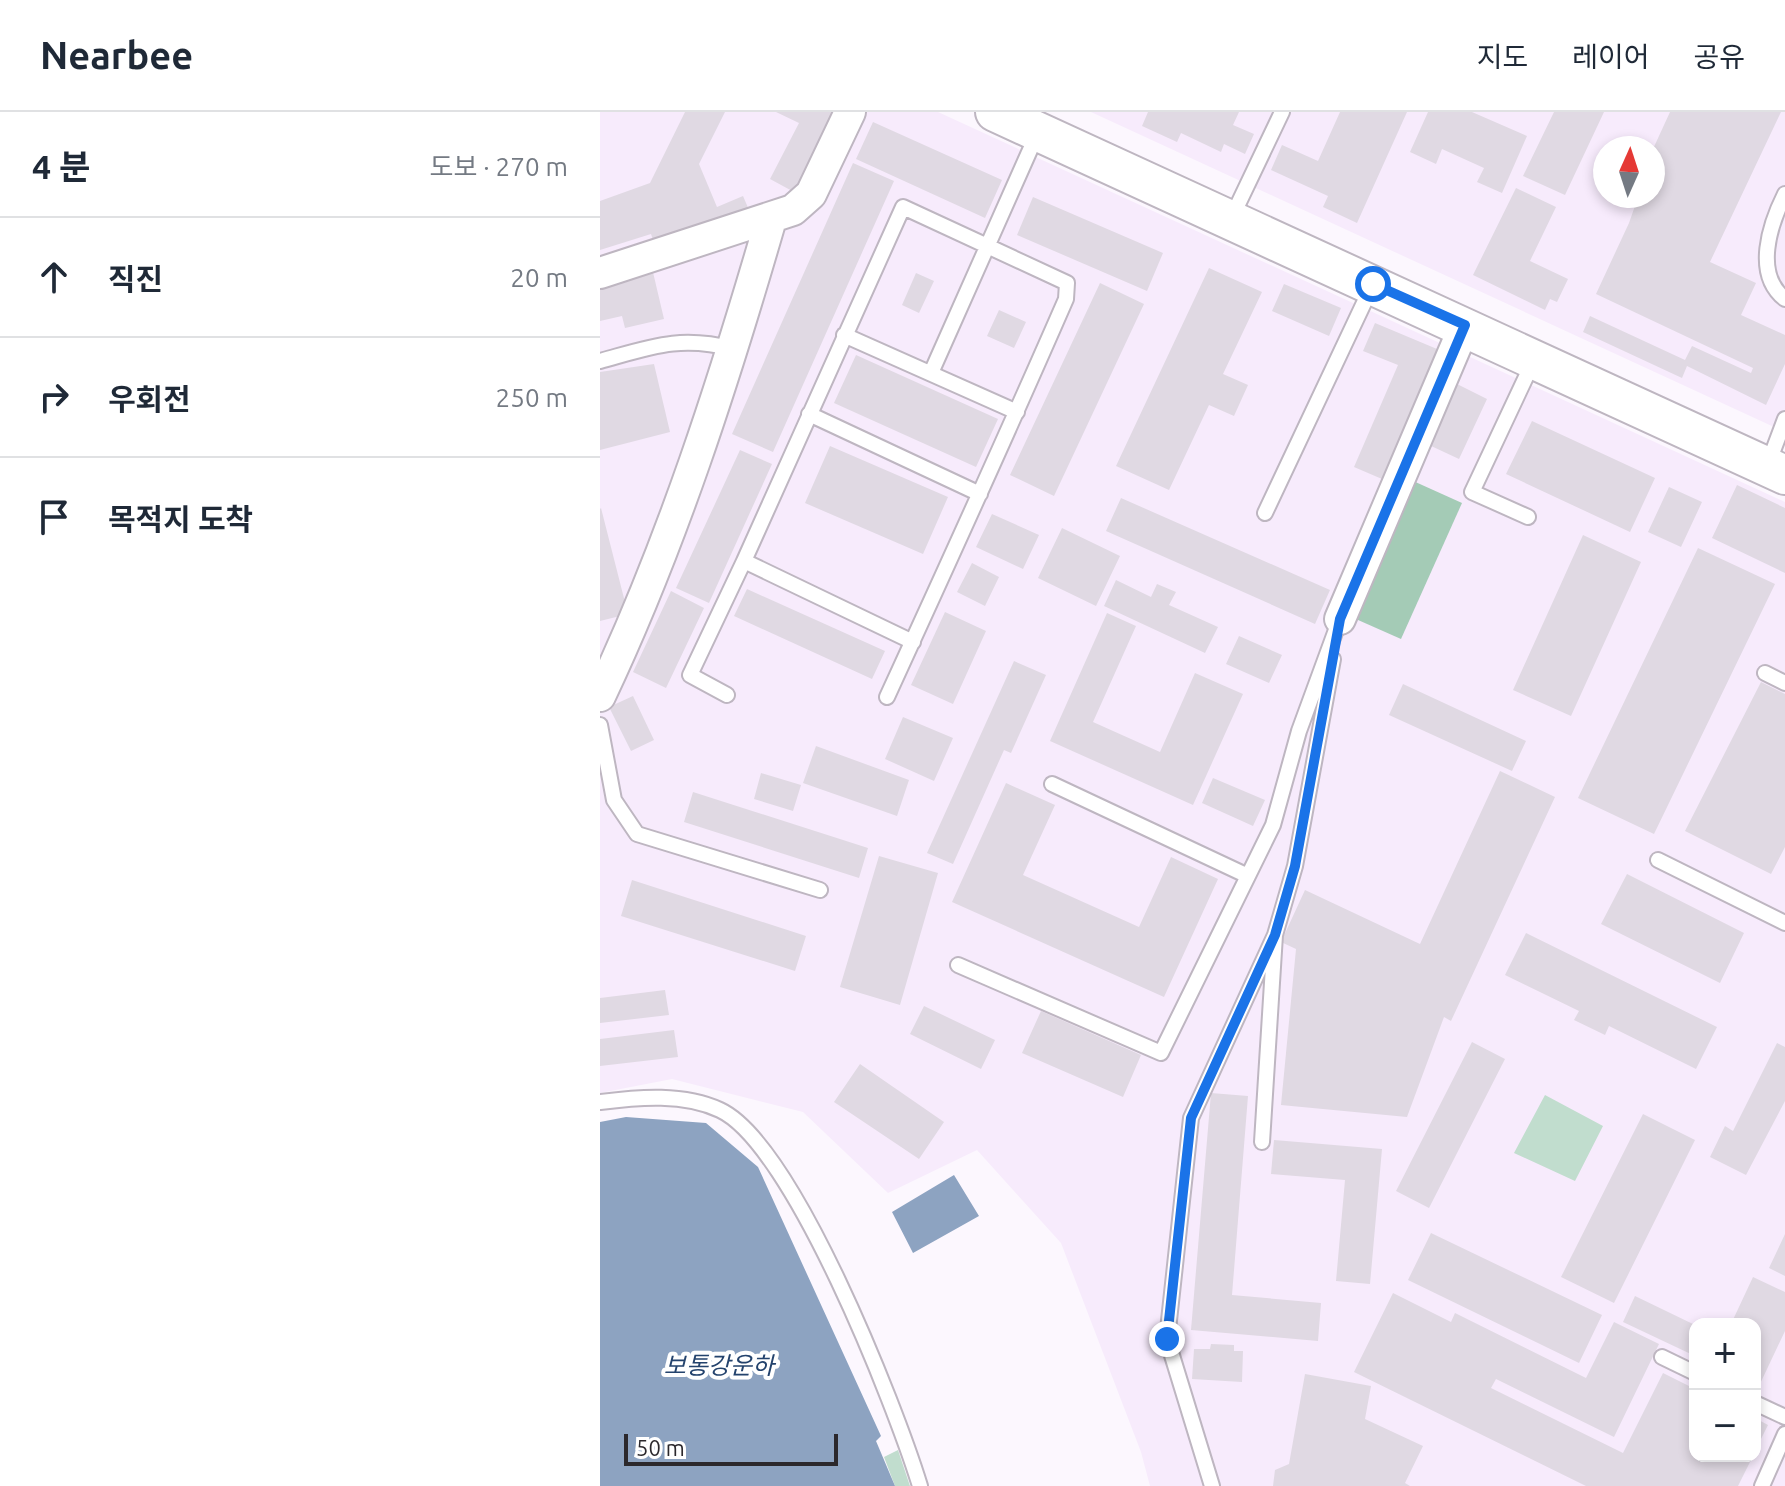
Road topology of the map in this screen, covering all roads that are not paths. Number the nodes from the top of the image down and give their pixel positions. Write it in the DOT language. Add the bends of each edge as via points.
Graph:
graph roads {
  1 [pos="850,112"];
  2 [pos="995,112"];
  3 [pos="1282,112"];
  4 [pos="1038,132"];
  5 [pos="1785,194"];
  6 [pos="771,219"];
  7 [pos="1231,219"];
  8 [pos="987,246"];
  9 [pos="600,273"];
  10 [pos="1373,284"];
  11 [pos="1785,299"];
  12 [pos="1465,325"];
  13 [pos="844,335"];
  14 [pos="733,349"];
  15 [pos="1535,358"];
  16 [pos="600,361"];
  17 [pos="931,373"];
  18 [pos="1017,412"];
  19 [pos="809,414"];
  20 [pos="1785,419"];
  21 [pos="1776,471"];
  22 [pos="980,494"];
  23 [pos="1265,513"];
  24 [pos="1528,517"];
  25 [pos="744,561"];
  26 [pos="1340,619"];
  27 [pos="913,642"];
  28 [pos="1765,673"];
  29 [pos="1785,683"];
  30 [pos="727,695"];
  31 [pos="600,696"];
  32 [pos="887,697"];
  33 [pos="600,725"];
  34 [pos="1052,784"];
  35 [pos="1658,860"];
  36 [pos="1248,876"];
  37 [pos="820,890"];
  38 [pos="1785,923"];
  39 [pos="1275,935"];
  40 [pos="958,965"];
  41 [pos="600,1102"];
  42 [pos="1262,1142"];
  43 [pos="1662,1357"];
  44 [pos="1689,1370"];
  45 [pos="1761,1406"];
  46 [pos="1785,1417"];
  47 [pos="1785,1434"];
  48 [pos="920,1486"];
  49 [pos="1212,1486"];
  50 [pos="1762,1486"];
  1 -- 6 [label="street" via="811,194 793,210"];
  2 -- 4 [label="street"];
  3 -- 7 [label="lane"];
  4 -- 7 [label="street"];
  4 -- 8 [label="lane"];
  5 -- 11 [label="lane" via="1772,220 1766,255 1775,292"];
  6 -- 9 [label="street"];
  6 -- 14 [label="street"];
  7 -- 10 [label="street"];
  8 -- 13 [label="lane" via="903,207"];
  8 -- 17 [label="lane"];
  8 -- 18 [label="lane" via="1067,283 1066,299"];
  10 -- 12 [label="street"];
  10 -- 23 [label="lane"];
  12 -- 15 [label="street"];
  12 -- 26 [label="street"];
  13 -- 17 [label="lane"];
  13 -- 19 [label="lane"];
  14 -- 16 [label="lane" via="701,341 667,343"];
  14 -- 31 [label="street" via="632,627"];
  15 -- 21 [label="street"];
  15 -- 24 [label="lane" via="1472,492"];
  17 -- 18 [label="lane"];
  18 -- 22 [label="lane"];
  19 -- 22 [label="lane"];
  19 -- 25 [label="lane"];
  20 -- 21 [label="lane"];
  22 -- 27 [label="lane"];
  25 -- 27 [label="lane"];
  25 -- 30 [label="lane" via="690,675"];
  26 -- 36 [label="lane" via="1299,731 1273,825"];
  26 -- 39 [label="lane" via="1295,866"];
  27 -- 32 [label="lane"];
  28 -- 29 [label="lane"];
  33 -- 37 [label="lane" via="614,800 637,834"];
  34 -- 36 [label="lane"];
  35 -- 38 [label="lane"];
  36 -- 40 [label="lane" via="1161,1053"];
  39 -- 42 [label="lane"];
  39 -- 49 [label="lane" via="1191,1118 1189,1134 1167,1339"];
  41 -- 48 [label="lane" via="683,1099 721,1110 752,1133 807,1219 849,1303"];
  43 -- 44 [label="lane"];
  45 -- 46 [label="lane"];
  47 -- 50 [label="lane"];
}
